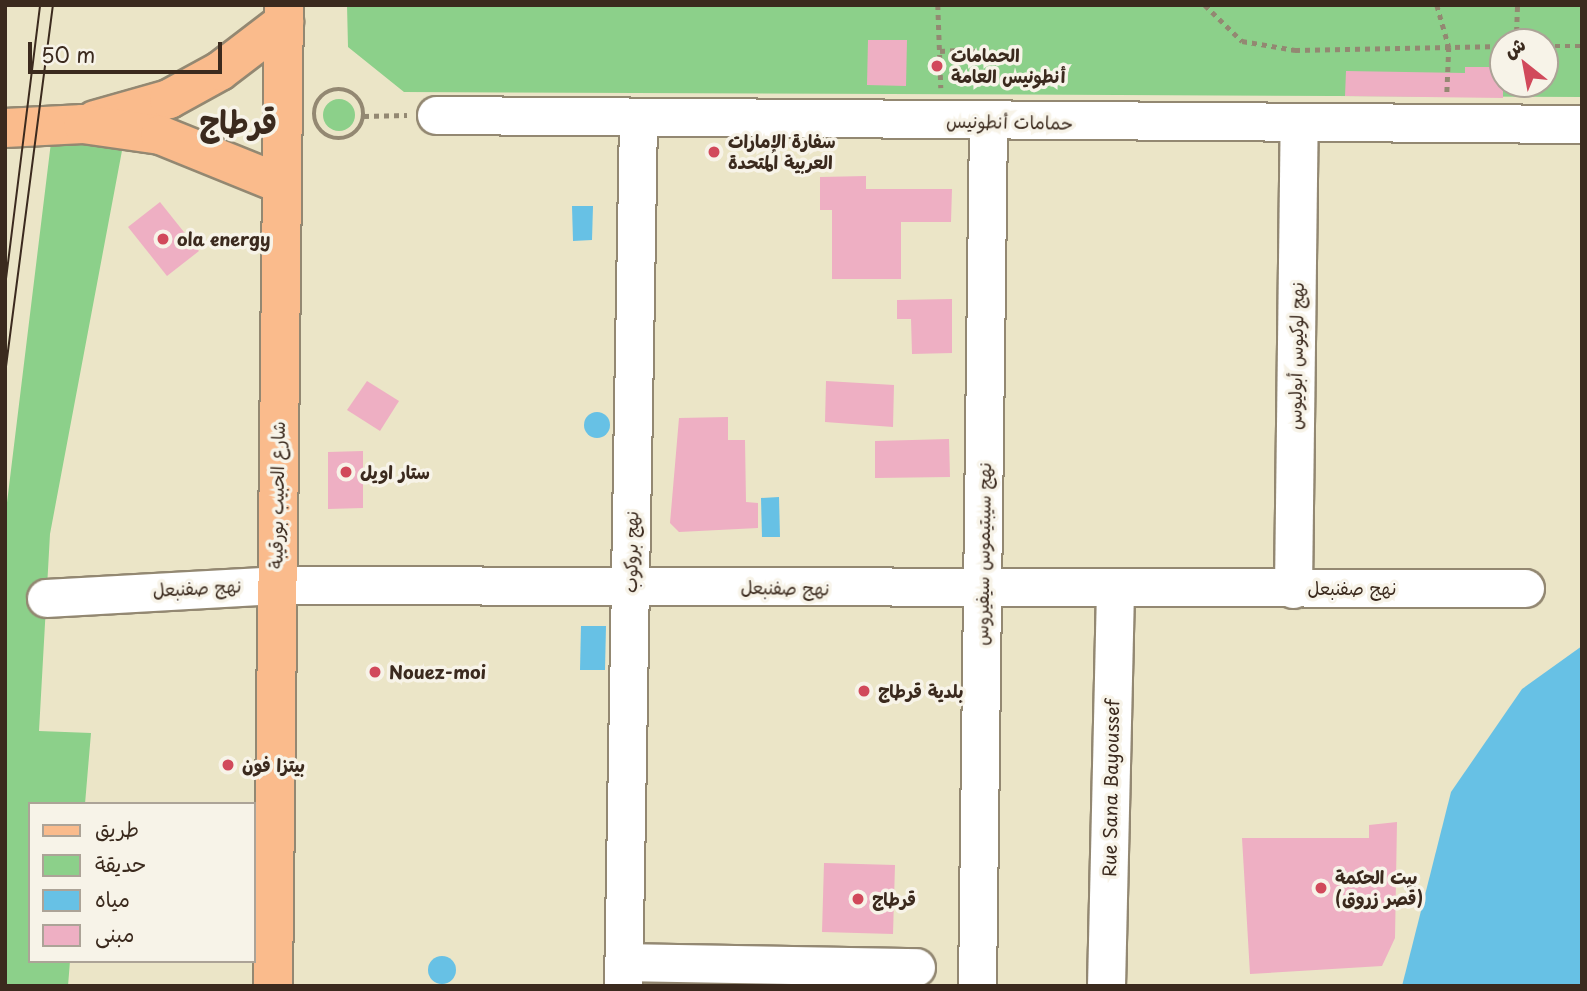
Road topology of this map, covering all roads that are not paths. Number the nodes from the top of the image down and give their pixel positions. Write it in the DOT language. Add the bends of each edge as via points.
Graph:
graph roads {
  1 [pos="284,14"];
  2 [pos="436,115"];
  3 [pos="638,118"];
  4 [pos="988,123"];
  5 [pos="83,124"];
  6 [pos="1299,124"];
  7 [pos="1582,124"];
  8 [pos="5,128"];
  9 [pos="281,184"];
  10 [pos="275,584"];
  11 [pos="631,585"];
  12 [pos="1525,588"];
  13 [pos="1293,589"];
  14 [pos="1115,590"];
  15 [pos="983,591"];
  16 [pos="46,598"];
  17 [pos="916,967"];
  18 [pos="624,974"];
  19 [pos="273,986"];
  20 [pos="977,986"];
  21 [pos="1106,986"];
  1 -- 5 [label="main road" via="220,71 169,99"];
  1 -- 9 [label="main road, شارع الحبيب بورقيبة"];
  2 -- 3 [label="street, حمامات أنطونيس"];
  3 -- 4 [label="street, حمامات أنطونيس"];
  3 -- 11 [label="street, نهج بروكوب"];
  4 -- 6 [label="street, حمامات أنطونيس"];
  4 -- 15 [label="street, نهج سيبتيموس سيفيروس"];
  5 -- 8 [label="main road"];
  5 -- 9 [label="main road" via="160,135"];
  6 -- 7 [label="street, حمامات أنطونيس"];
  6 -- 13 [label="street, نهج لوكيوس أبوليوس"];
  9 -- 10 [label="main road, شارع الحبيب بورقيبة"];
  10 -- 11 [label="street, نهج صفنبعل"];
  10 -- 16 [label="street, نهج صفنبعل"];
  10 -- 19 [label="main road, شارع الحبيب بورقيبة"];
  11 -- 15 [label="street, نهج صفنبعل"];
  11 -- 18 [label="street, نهج بروكوب"];
  12 -- 13 [label="street, نهج صفنبعل"];
  13 -- 14 [label="street, نهج صفنبعل"];
  14 -- 15 [label="street, نهج صفنبعل"];
  14 -- 21 [label="street, Rue Sana Bayoussef"];
  15 -- 20 [label="street, نهج سيبتيموس سيفيروس"];
  17 -- 18 [label="street"];
}
